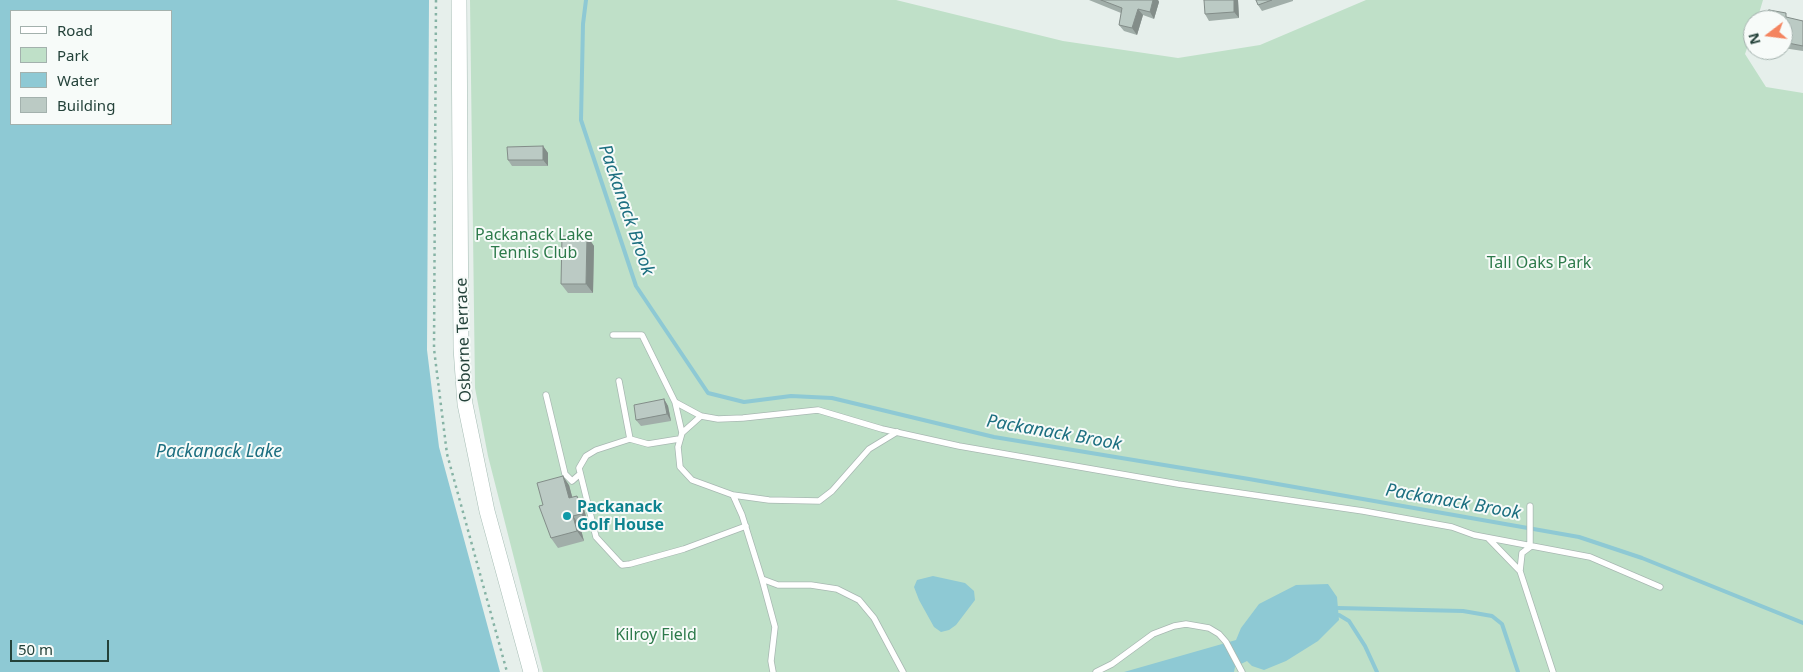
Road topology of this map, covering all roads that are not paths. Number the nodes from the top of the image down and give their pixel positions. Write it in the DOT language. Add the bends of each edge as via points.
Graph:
graph roads {
  1 [pos="459,0"];
  2 [pos="613,335"];
  3 [pos="619,381"];
  4 [pos="546,395"];
  5 [pos="675,402"];
  6 [pos="701,416"];
  7 [pos="897,432"];
  8 [pos="680,436"];
  9 [pos="630,439"];
  10 [pos="580,474"];
  11 [pos="734,495"];
  12 [pos="1530,506"];
  13 [pos="746,526"];
  14 [pos="1487,537"];
  15 [pos="1530,547"];
  16 [pos="1520,571"];
  17 [pos="762,579"];
  18 [pos="1660,587"];
  19 [pos="1241,670"];
  20 [pos="531,672"];
  21 [pos="773,672"];
  22 [pos="903,672"];
  23 [pos="1096,672"];
  24 [pos="1552,672"];
  1 -- 20 [label="street, Osborne Terrace" via="461,341 465,404 487,511"];
  2 -- 5 [label="lane" via="642,335"];
  3 -- 9 [label="lane"];
  4 -- 10 [label="lane" via="565,474 572,481"];
  5 -- 6 [label="lane"];
  5 -- 8 [label="lane"];
  6 -- 7 [label="lane" via="743,418 818,410"];
  6 -- 8 [label="lane"];
  7 -- 11 [label="lane" via="869,449 819,501 769,500"];
  7 -- 14 [label="lane" via="1178,484 1389,515"];
  8 -- 9 [label="lane" via="648,444"];
  8 -- 11 [label="lane" via="678,461 686,475"];
  9 -- 10 [label="lane" via="591,453 580,464"];
  10 -- 13 [label="lane" via="596,537 622,565 684,549"];
  11 -- 13 [label="lane"];
  12 -- 15 [label="lane"];
  13 -- 17 [label="lane"];
  14 -- 15 [label="lane"];
  14 -- 16 [label="lane"];
  15 -- 16 [label="lane" via="1522,553"];
  15 -- 18 [label="lane" via="1590,557"];
  16 -- 24 [label="lane"];
  17 -- 21 [label="lane" via="775,626"];
  17 -- 22 [label="lane" via="778,585 837,589 859,600 874,618"];
  19 -- 23 [label="lane" via="1226,642 1209,628 1192,625 1174,626 1144,638 1112,664"];
}
